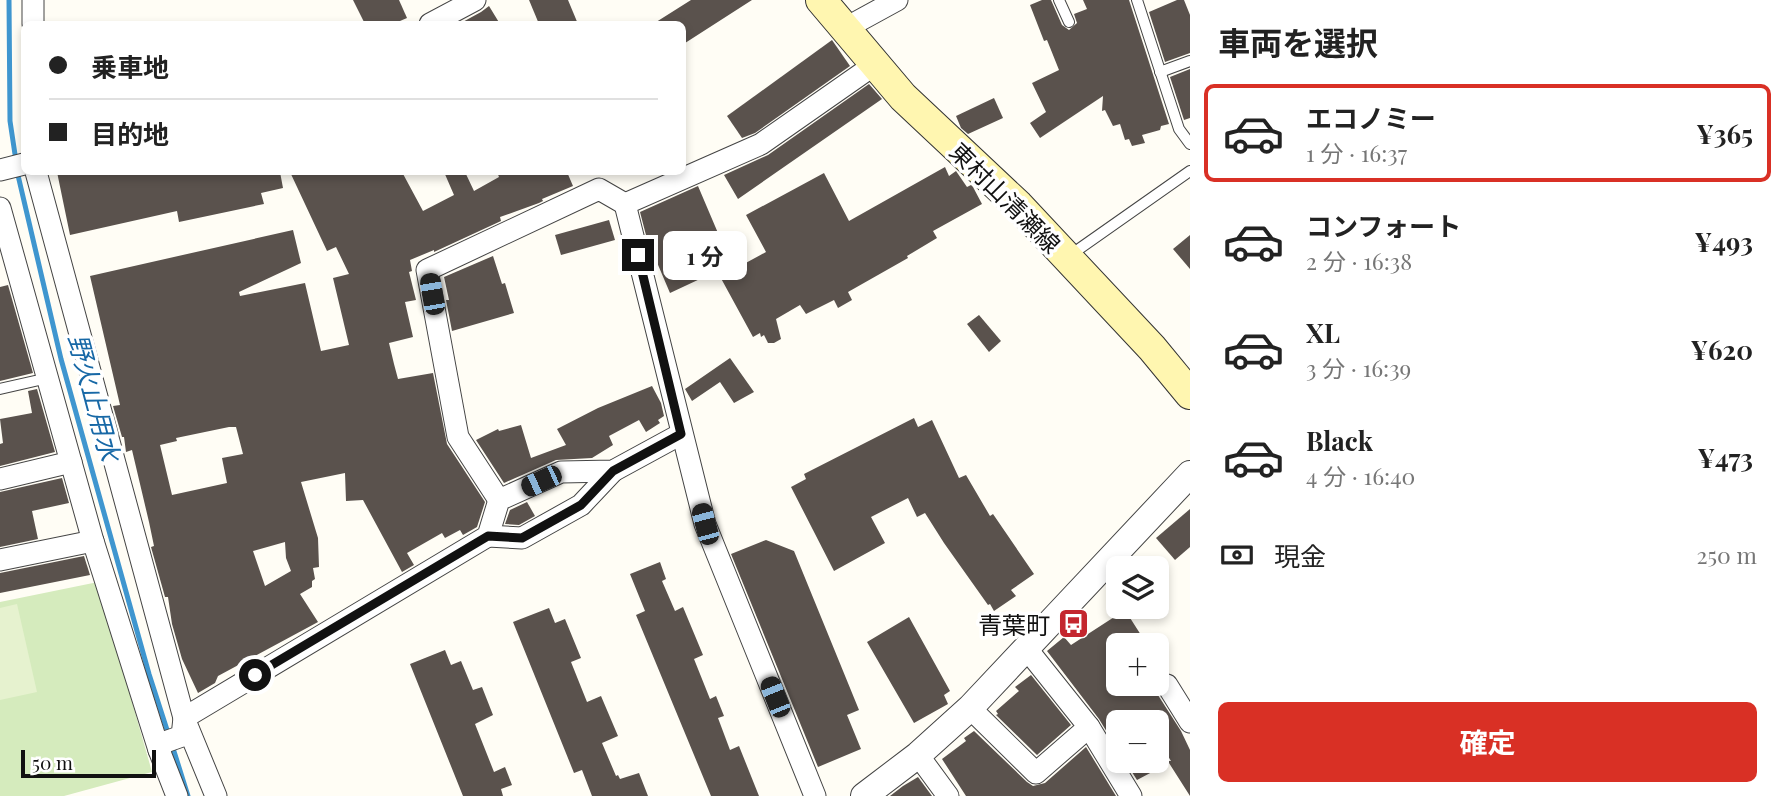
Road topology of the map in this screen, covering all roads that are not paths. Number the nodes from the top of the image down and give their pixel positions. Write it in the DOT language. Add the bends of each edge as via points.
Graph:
graph roads {
  1 [pos="33,0"];
  2 [pos="475,0"];
  3 [pos="821,0"];
  4 [pos="897,0"];
  5 [pos="1059,0"];
  6 [pos="1138,0"];
  7 [pos="33,21"];
  8 [pos="436,21"];
  9 [pos="1069,22"];
  10 [pos="844,29"];
  11 [pos="1190,61"];
  12 [pos="874,65"];
  13 [pos="1160,72"];
  14 [pos="1190,144"];
  15 [pos="21,165"];
  16 [pos="0,170"];
  17 [pos="1190,171"];
  18 [pos="37,175"];
  19 [pos="625,204"];
  20 [pos="0,208"];
  21 [pos="1067,258"];
  22 [pos="48,378"];
  23 [pos="0,389"];
  24 [pos="1190,394"];
  25 [pos="681,434"];
  26 [pos="71,461"];
  27 [pos="613,471"];
  28 [pos="1190,474"];
  29 [pos="0,479"];
  30 [pos="499,500"];
  31 [pos="488,536"];
  32 [pos="93,541"];
  33 [pos="0,560"];
  34 [pos="1026,648"];
  35 [pos="1169,688"];
  36 [pos="970,708"];
  37 [pos="1190,722"];
  38 [pos="1089,727"];
  39 [pos="173,737"];
  40 [pos="918,755"];
  41 [pos="177,796"];
  42 [pos="216,796"];
  43 [pos="815,796"];
  44 [pos="864,796"];
  45 [pos="948,796"];
  46 [pos="1131,796"];
  1 -- 7 [label="street"];
  2 -- 8 [label="street"];
  3 -- 10 [label="main road, 東村山清瀬線"];
  4 -- 10 [label="street"];
  5 -- 9 [label="lane"];
  6 -- 13 [label="lane"];
  10 -- 12 [label="main road, 東村山清瀬線"];
  11 -- 13 [label="lane"];
  12 -- 19 [label="street" via="761,144"];
  12 -- 21 [label="main road, 東村山清瀬線"];
  13 -- 14 [label="lane" via="1179,128"];
  15 -- 16 [label="street"];
  17 -- 21 [label="lane"];
  18 -- 39 [label="street"];
  19 -- 25 [label="street"];
  19 -- 30 [label="street" via="599,189 427,270 458,437"];
  20 -- 22 [label="street"];
  21 -- 24 [label="main road, 東村山清瀬線"];
  22 -- 23 [label="lane"];
  22 -- 26 [label="street"];
  25 -- 27 [label="street"];
  25 -- 43 [label="street" via="705,524"];
  26 -- 29 [label="street"];
  26 -- 32 [label="street"];
  27 -- 30 [label="street" via="561,472"];
  27 -- 31 [label="street" via="581,505 522,538"];
  28 -- 34 [label="street"];
  30 -- 31 [label="street"];
  31 -- 39 [label="street"];
  32 -- 33 [label="street"];
  32 -- 39 [label="street"];
  34 -- 36 [label="street"];
  34 -- 38 [label="street"];
  35 -- 37 [label="street"];
  36 -- 38 [label="street" via="1035,773"];
  36 -- 40 [label="street"];
  38 -- 46 [label="street"];
  39 -- 41 [label="street"];
  39 -- 42 [label="street"];
  40 -- 44 [label="street"];
  40 -- 45 [label="street"];
}
